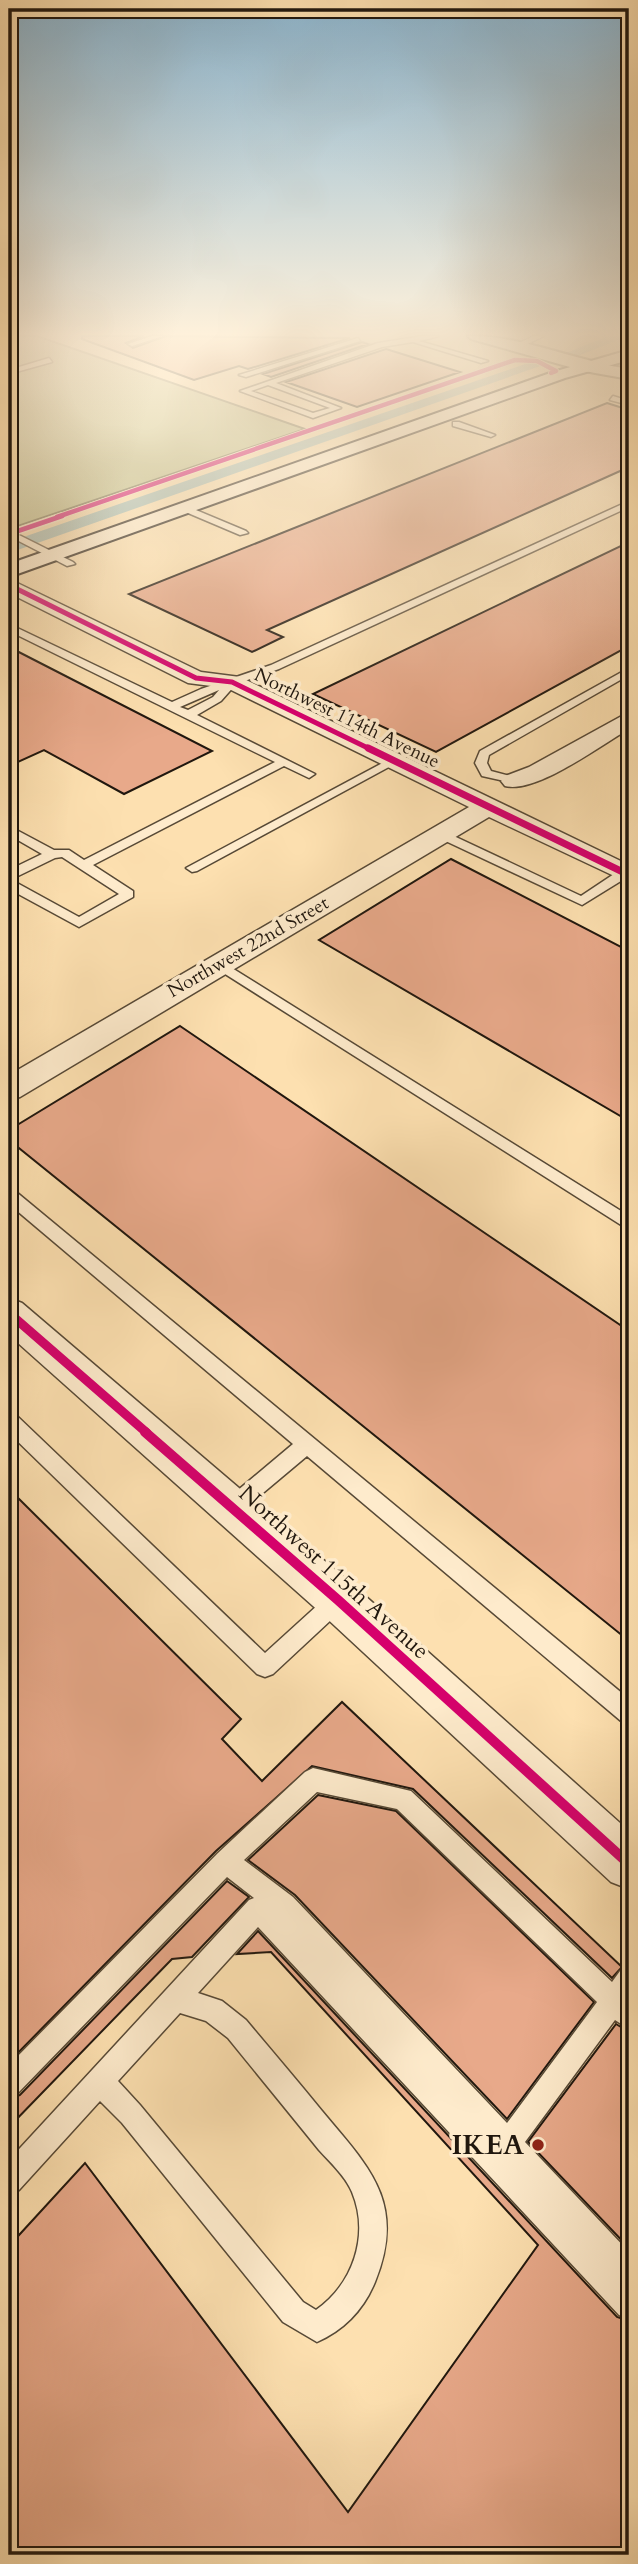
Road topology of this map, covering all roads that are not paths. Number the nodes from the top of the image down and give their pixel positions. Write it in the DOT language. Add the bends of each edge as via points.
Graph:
graph roads {
  1 [pos="344,456"];
  2 [pos="361,456"];
  3 [pos="629,504"];
  4 [pos="193,512"];
  5 [pos="243,533"];
  6 [pos="12,535"];
  7 [pos="54,556"];
  8 [pos="30,572"];
  9 [pos="9,585"];
  10 [pos="9,626"];
  11 [pos="214,658"];
  12 [pos="629,671"];
  13 [pos="232,682"];
  14 [pos="171,707"];
  15 [pos="188,715"];
  16 [pos="629,719"];
  17 [pos="394,761"];
  18 [pos="282,763"];
  19 [pos="309,774"];
  20 [pos="514,781"];
  21 [pos="489,806"];
  22 [pos="9,830"];
  23 [pos="442,834"];
  24 [pos="52,854"];
  25 [pos="84,864"];
  26 [pos="192,868"];
  27 [pos="627,874"];
  28 [pos="9,876"];
  29 [pos="219,964"];
  30 [pos="9,1089"];
  31 [pos="9,1195"];
  32 [pos="629,1224"];
  33 [pos="10,1316"];
  34 [pos="9,1421"];
  35 [pos="307,1444"];
  36 [pos="232,1507"];
  37 [pos="338,1600"];
  38 [pos="629,1713"];
  39 [pos="226,1861"];
  40 [pos="629,1864"];
  41 [pos="629,1980"];
  42 [pos="177,1999"];
  43 [pos="629,2016"];
  44 [pos="100,2082"];
  45 [pos="9,2084"];
  46 [pos="494,2161"];
  47 [pos="9,2179"];
  48 [pos="629,2272"];
  49 [pos="629,2305"];
  1 -- 4 [label="main road"];
  2 -- 4 [label="main road"];
  3 -- 13 [label="lane" via="275,667"];
  4 -- 5 [label="lane"];
  4 -- 7 [label="main road"];
  6 -- 7 [label="lane"];
  7 -- 8 [label="main road"];
  8 -- 9 [label="main road"];
  9 -- 13 [label="street, Northwest 114th Avenue" via="196,678"];
  10 -- 14 [label="lane"];
  11 -- 13 [label="street, Northwest 114th Avenue" via="226,664"];
  12 -- 20 [label="lane" via="482,755 486,773"];
  13 -- 14 [label="lane"];
  13 -- 15 [label="lane" via="217,699"];
  13 -- 17 [label="street, Northwest 114th Avenue"];
  14 -- 15 [label="lane"];
  15 -- 18 [label="lane"];
  16 -- 20 [label="street"];
  17 -- 21 [label="street, Northwest 114th Avenue"];
  17 -- 26 [label="lane"];
  18 -- 19 [label="lane"];
  18 -- 25 [label="lane"];
  21 -- 23 [label="street, Northwest 22nd Street"];
  21 -- 27 [label="street, Northwest 114th Avenue"];
  22 -- 24 [label="lane"];
  23 -- 27 [label="lane" via="582,901"];
  23 -- 29 [label="street, Northwest 22nd Street"];
  24 -- 25 [label="lane" via="64,853"];
  24 -- 28 [label="lane"];
  25 -- 28 [label="lane" via="128,894 79,923 11,885"];
  29 -- 30 [label="street, Northwest 22nd Street"];
  29 -- 32 [label="lane"];
  31 -- 35 [label="lane"];
  33 -- 36 [label="street, Northwest 115th Avenue"];
  34 -- 37 [label="lane" via="265,1667"];
  35 -- 36 [label="lane"];
  35 -- 38 [label="lane"];
  36 -- 37 [label="street, Northwest 115th Avenue"];
  37 -- 40 [label="street, Northwest 115th Avenue"];
  39 -- 43 [label="lane" via="313,1780 403,1799"];
  39 -- 45 [label="lane"];
  39 -- 48 [label="lane" via="284,1906"];
  41 -- 46 [label="lane"];
  42 -- 44 [label="lane"];
  42 -- 44 [label="lane" via="214,2010 237,2028 361,2179 369,2195 371,2253 364,2276 343,2307 317,2327 293,2312"];
  42 -- 46 [label="lane" via="258,1909"];
  44 -- 47 [label="lane"];
  46 -- 49 [label="lane"];
}
